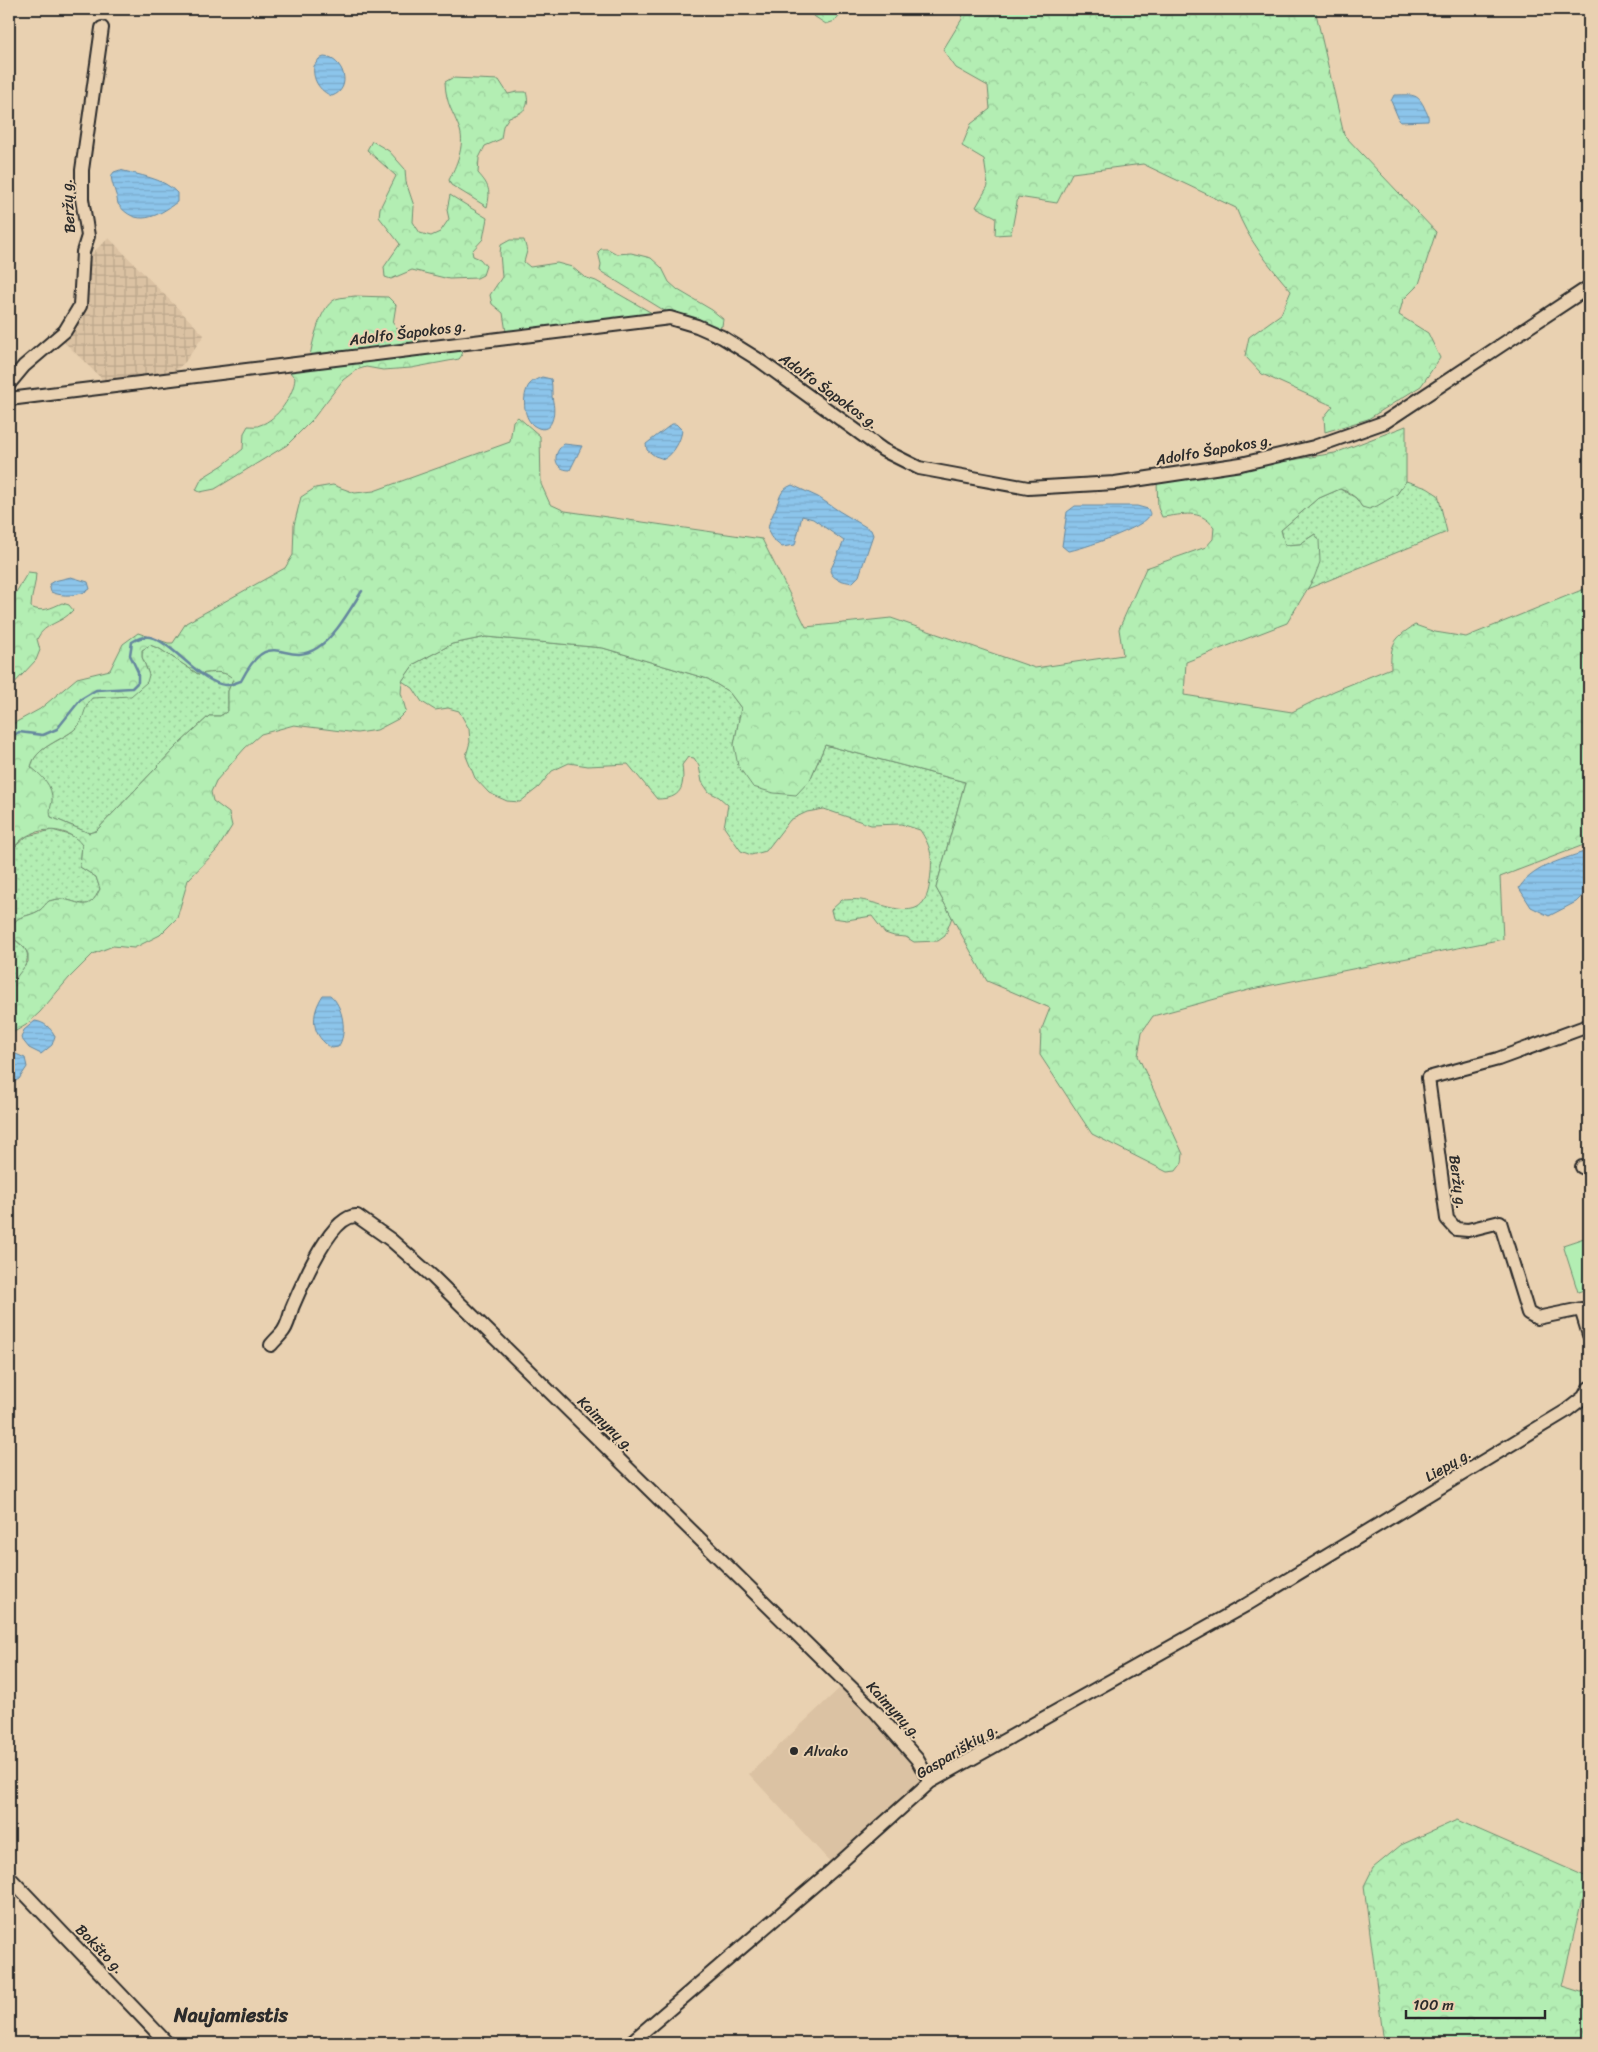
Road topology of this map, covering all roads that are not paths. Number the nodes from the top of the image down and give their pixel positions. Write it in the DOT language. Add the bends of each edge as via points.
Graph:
graph roads {
  1 [pos="102,28"];
  2 [pos="1589,287"];
  3 [pos="9,384"];
  4 [pos="9,399"];
  5 [pos="1585,1027"];
  6 [pos="1589,1336"];
  7 [pos="271,1345"];
  8 [pos="1589,1388"];
  9 [pos="1318,1563"];
  10 [pos="930,1782"];
  11 [pos="9,1877"];
  12 [pos="168,2043"];
  13 [pos="630,2043"];
  1 -- 3 [label="street, Beržų g." via="82,170 82,200 88,236 83,252 80,306 65,331 24,366"];
  2 -- 4 [label="street, Adolfo Šapokos g." via="1385,422 1314,448 1242,464 1115,482 1028,488 919,468 883,450 722,337 670,318"];
  5 -- 6 [label="street, Beržų g." via="1498,1059 1428,1078 1447,1219 1456,1230 1500,1222 1528,1313 1537,1318 1581,1309"];
  7 -- 10 [label="street, Kaimynų g." via="284,1330 308,1271 327,1239 342,1222 358,1216 433,1277 875,1711 917,1760"];
  8 -- 9 [label="street, Liepų g." via="1584,1397 1566,1412"];
  9 -- 10 [label="street, Gaspariškių g."];
  10 -- 13 [label="street, Gaspariškių g."];
  11 -- 12 [label="street, Bokšto g."];
}
